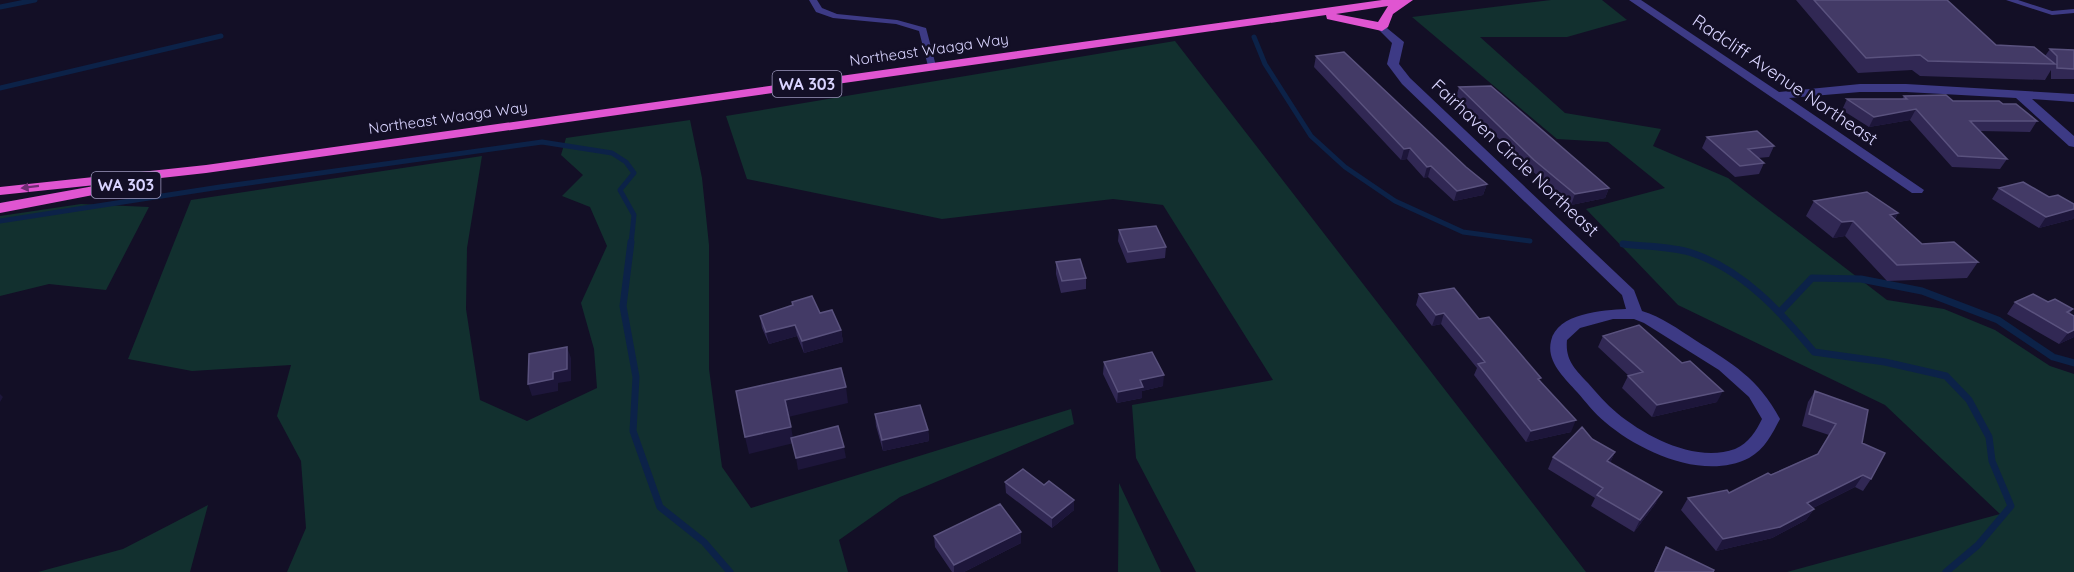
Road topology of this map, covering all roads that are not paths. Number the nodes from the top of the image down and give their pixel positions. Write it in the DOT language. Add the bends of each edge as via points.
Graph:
graph roads {
  1 [pos="813,0"];
  2 [pos="1404,0"];
  3 [pos="1634,0"];
  4 [pos="2010,0"];
  5 [pos="2074,11"];
  6 [pos="1303,15"];
  7 [pos="1382,27"];
  8 [pos="932,66"];
  9 [pos="1777,96"];
  10 [pos="2021,96"];
  11 [pos="2074,98"];
  12 [pos="2074,143"];
  13 [pos="206,169"];
  14 [pos="1917,190"];
  15 [pos="0,191"];
  16 [pos="0,208"];
  17 [pos="1635,314"];
  1 -- 8 [label="lane" via="819,10 836,16 897,22 923,30"];
  2 -- 6 [label="highway, Northeast Waaga Way / WA 303"];
  2 -- 7 [label="highway" via="1388,12"];
  3 -- 9 [label="street, Radcliff Avenue Northeast"];
  4 -- 5 [label="lane" via="2052,13"];
  6 -- 7 [label="highway" via="1347,18"];
  6 -- 8 [label="highway, Northeast Waaga Way / WA 303"];
  7 -- 17 [label="street, Fairhaven Circle Northeast" via="1398,42 1393,64 1406,81 1629,293"];
  8 -- 13 [label="highway, Northeast Waaga Way / WA 303"];
  9 -- 10 [label="street" via="1906,87"];
  9 -- 14 [label="street, Radcliff Avenue Northeast"];
  10 -- 11 [label="street"];
  10 -- 12 [label="street"];
  13 -- 15 [label="highway, WA 303, one-way"];
  13 -- 16 [label="highway, WA 303"];
  17 -- 17 [label="street" via="1580,321 1561,334 1559,358 1600,408 1636,436 1690,457 1731,459 1758,443 1771,419 1743,380 1731,368 1659,322"];
}
